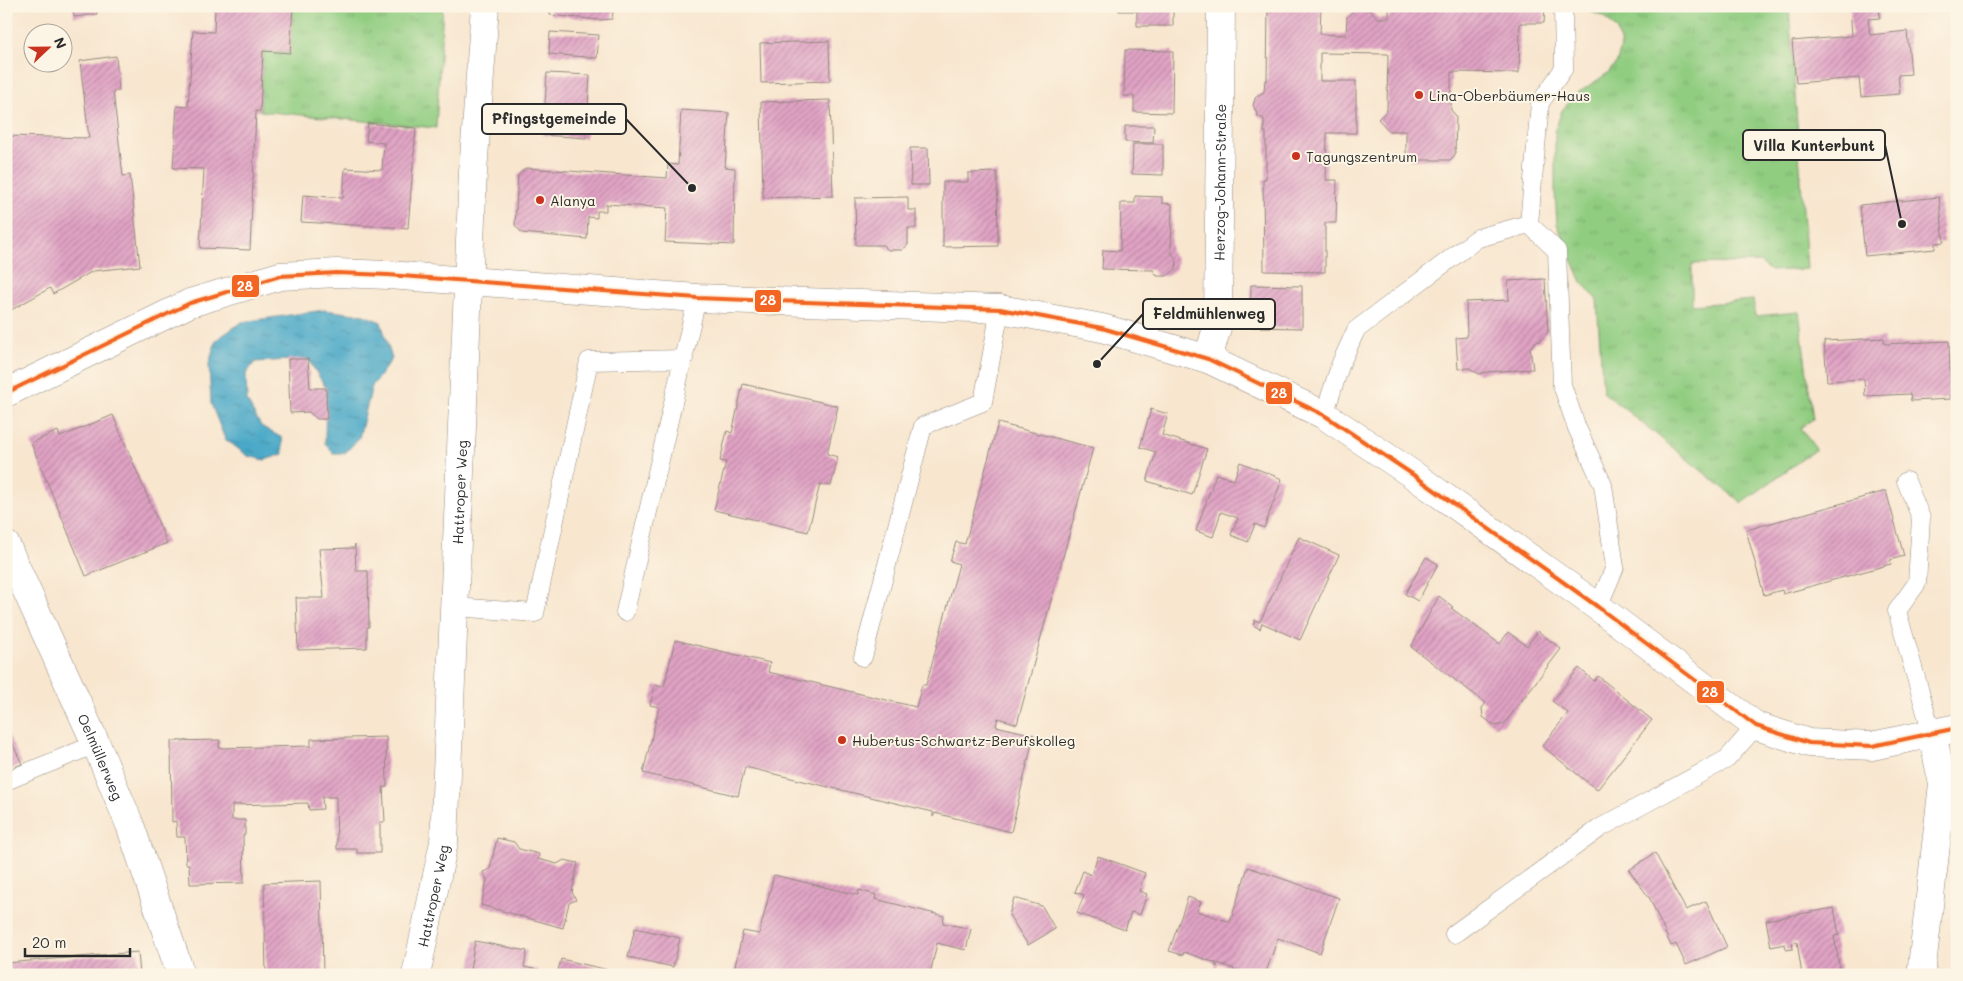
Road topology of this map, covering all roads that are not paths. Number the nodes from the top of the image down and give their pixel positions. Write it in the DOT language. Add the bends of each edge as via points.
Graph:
graph roads {
  1 [pos="485,6"];
  2 [pos="1221,6"];
  3 [pos="1563,6"];
  4 [pos="1529,224"];
  5 [pos="469,281"];
  6 [pos="697,298"];
  7 [pos="1000,309"];
  8 [pos="684,359"];
  9 [pos="1208,359"];
  10 [pos="6,393"];
  11 [pos="1324,414"];
  12 [pos="1906,481"];
  13 [pos="6,545"];
  14 [pos="1598,606"];
  15 [pos="455,607"];
  16 [pos="625,612"];
  17 [pos="863,657"];
  18 [pos="1756,726"];
  19 [pos="1944,731"];
  20 [pos="96,744"];
  21 [pos="6,781"];
  22 [pos="1454,934"];
  23 [pos="181,975"];
  24 [pos="416,975"];
  25 [pos="1921,975"];
  1 -- 5 [label="street, Hattroper Weg"];
  2 -- 9 [label="street, Herzog-Johann-Straße" via="1218,324"];
  3 -- 4 [label="lane" via="1564,68 1540,104"];
  4 -- 11 [label="lane" via="1478,238 1356,330 1340,363"];
  4 -- 14 [label="lane" via="1557,251 1562,385 1603,485 1615,567"];
  5 -- 6 [label="street"];
  5 -- 10 [label="street" via="337,273 280,276 190,303"];
  5 -- 15 [label="street, Hattroper Weg"];
  6 -- 7 [label="street"];
  6 -- 8 [label="lane"];
  7 -- 9 [label="street" via="1102,328"];
  7 -- 17 [label="lane" via="984,402 923,426"];
  8 -- 15 [label="lane" via="589,361 535,613"];
  8 -- 16 [label="lane"];
  9 -- 11 [label="street"];
  11 -- 14 [label="street"];
  12 -- 19 [label="lane" via="1921,518 1917,583 1897,611"];
  13 -- 20 [label="street, Oelmüllerweg"];
  14 -- 18 [label="street"];
  15 -- 24 [label="street, Hattroper Weg" via="444,842"];
  18 -- 19 [label="street" via="1809,743 1872,746"];
  18 -- 22 [label="lane" via="1727,759 1600,828"];
  19 -- 25 [label="street" via="1943,784"];
  20 -- 21 [label="lane"];
  20 -- 23 [label="street, Oelmüllerweg" via="130,825"];
}
